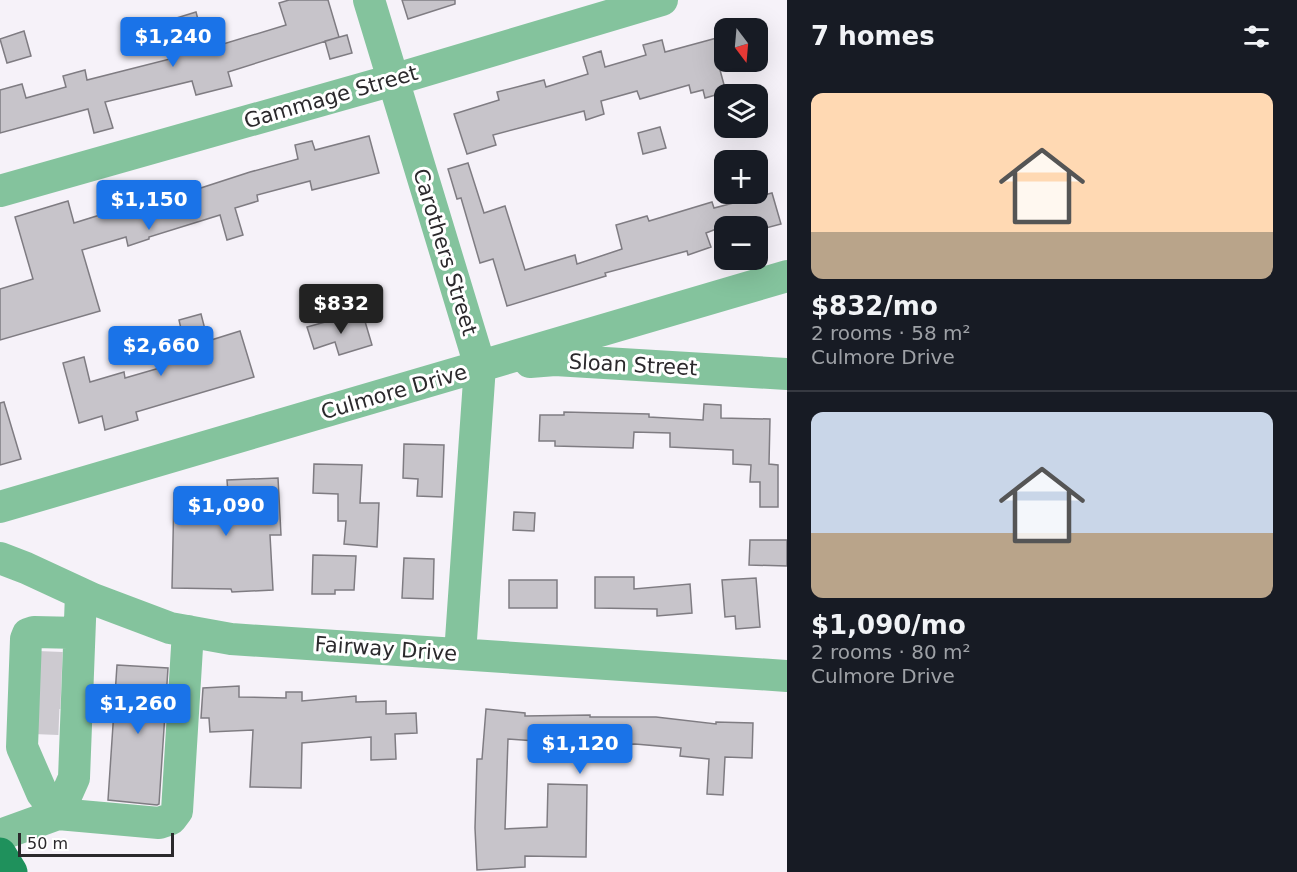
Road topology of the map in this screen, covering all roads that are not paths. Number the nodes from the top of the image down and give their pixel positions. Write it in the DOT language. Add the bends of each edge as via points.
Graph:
graph roads {
  1 [pos="369,0"];
  2 [pos="662,0"];
  3 [pos="393,80"];
  4 [pos="0,191"];
  5 [pos="787,276"];
  6 [pos="480,366"];
  7 [pos="787,374"];
  8 [pos="0,507"];
  9 [pos="0,558"];
  10 [pos="81,594"];
  11 [pos="188,631"];
  12 [pos="79,633"];
  13 [pos="460,654"];
  14 [pos="787,676"];
  15 [pos="44,694"];
  16 [pos="58,814"];
  17 [pos="0,835"];
  18 [pos="0,854"];
  19 [pos="11,872"];
  1 -- 3 [label="street, Carothers Street"];
  2 -- 3 [label="street, Gammage Street"];
  3 -- 4 [label="street, Gammage Street"];
  3 -- 6 [label="street, Carothers Street"];
  5 -- 6 [label="street, Culmore Drive"];
  6 -- 7 [label="street, Sloan Street" via="555,360"];
  6 -- 8 [label="street, Culmore Drive"];
  6 -- 13 [label="street, Carothers Street"];
  9 -- 10 [label="street, Fairway Drive"];
  10 -- 11 [label="street, Fairway Drive" via="170,628"];
  10 -- 12 [label="street"];
  11 -- 13 [label="street, Fairway Drive" via="231,639"];
  11 -- 16 [label="street" via="177,811 171,819 159,823"];
  12 -- 15 [label="street"];
  12 -- 15 [label="street" via="28,634"];
  13 -- 14 [label="street, Fairway Drive"];
  15 -- 16 [label="street" via="74,777"];
  15 -- 16 [label="street" via="22,747 42,793"];
  16 -- 17 [label="street"];
  18 -- 19 [label="main road"];
}
